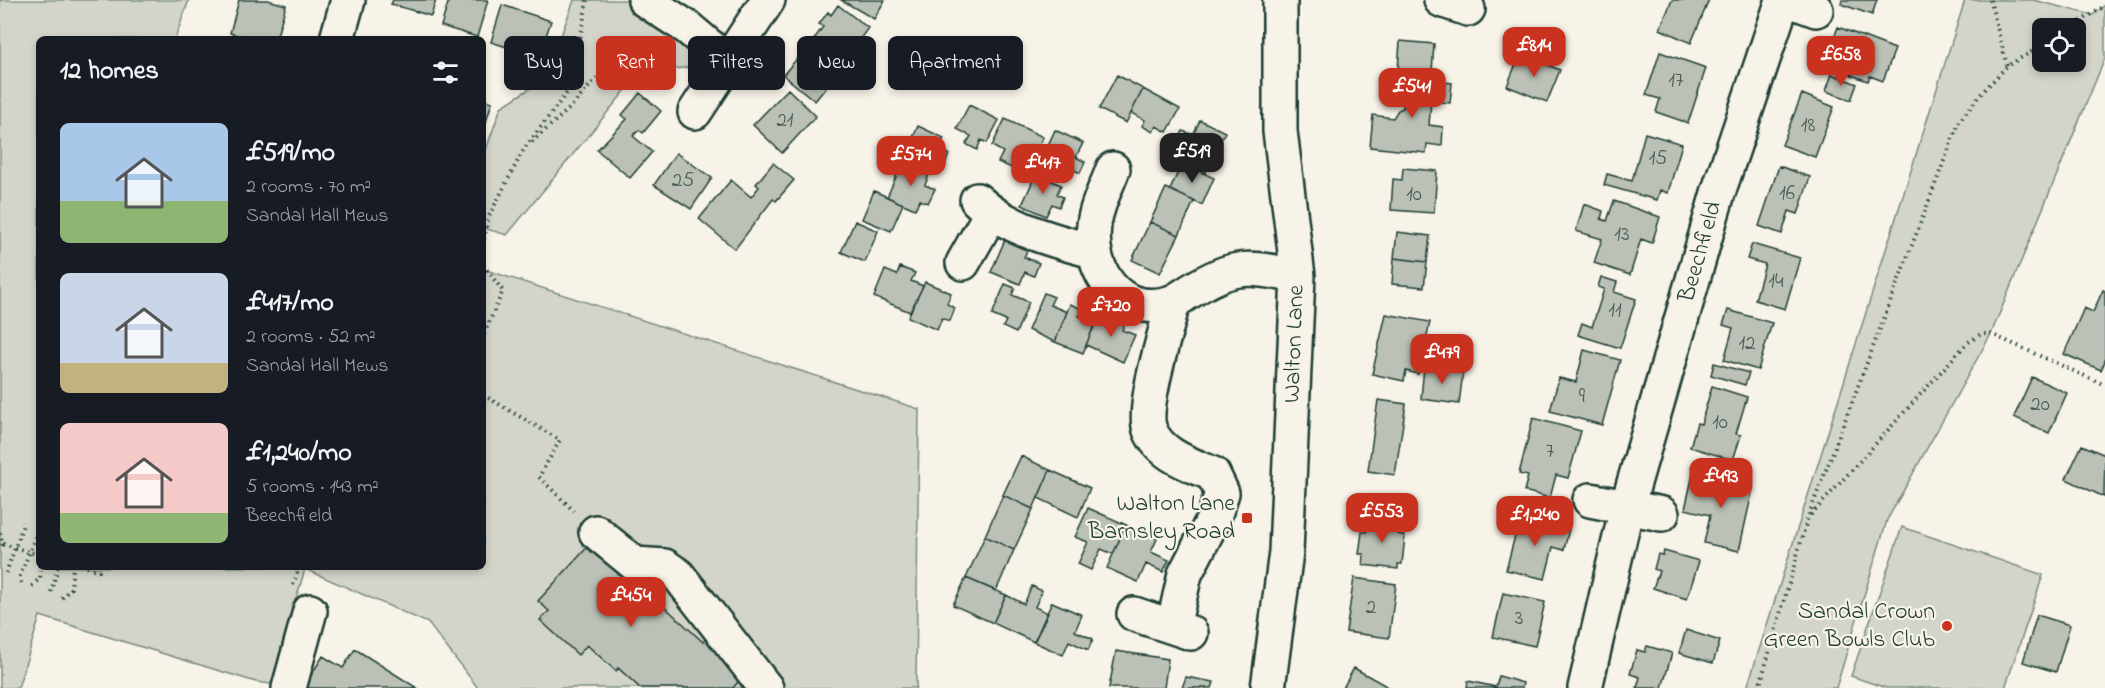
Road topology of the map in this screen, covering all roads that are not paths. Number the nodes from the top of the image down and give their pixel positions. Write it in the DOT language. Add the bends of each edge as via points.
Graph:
graph roads {
  1 [pos="348,0"];
  2 [pos="645,0"];
  3 [pos="768,0"];
  4 [pos="1280,0"];
  5 [pos="1783,0"];
  6 [pos="338,36"];
  7 [pos="697,36"];
  8 [pos="744,36"];
  9 [pos="709,90"];
  10 [pos="695,112"];
  11 [pos="1113,169"];
  12 [pos="1093,250"];
  13 [pos="963,263"];
  14 [pos="1298,276"];
  15 [pos="1173,303"];
  16 [pos="1590,500"];
  17 [pos="1627,507"];
  18 [pos="1662,513"];
  19 [pos="596,532"];
  20 [pos="310,611"];
  21 [pos="1134,614"];
  22 [pos="289,688"];
  23 [pos="766,688"];
  24 [pos="1268,688"];
  25 [pos="1585,688"];
  1 -- 6 [label="street"];
  2 -- 7 [label="street"];
  3 -- 8 [label="street"];
  4 -- 14 [label="street, Walton Lane" via="1280,131"];
  5 -- 17 [label="street, Beechfield" via="1718,193"];
  9 -- 10 [label="street"];
  11 -- 12 [label="street" via="1094,223"];
  12 -- 13 [label="street" via="1061,243 984,207"];
  12 -- 15 [label="street" via="1108,286 1122,298 1154,307"];
  14 -- 15 [label="street" via="1238,270 1203,284"];
  14 -- 24 [label="street, Walton Lane" via="1286,552"];
  15 -- 21 [label="street" via="1148,410 1150,429 1171,454 1213,474 1222,493 1213,520 1185,574 1182,630"];
  16 -- 17 [label="street"];
  17 -- 18 [label="street"];
  17 -- 25 [label="street, Beechfield"];
  19 -- 23 [label="street" via="635,564 665,566 678,575"];
  20 -- 22 [label="street"];
}
